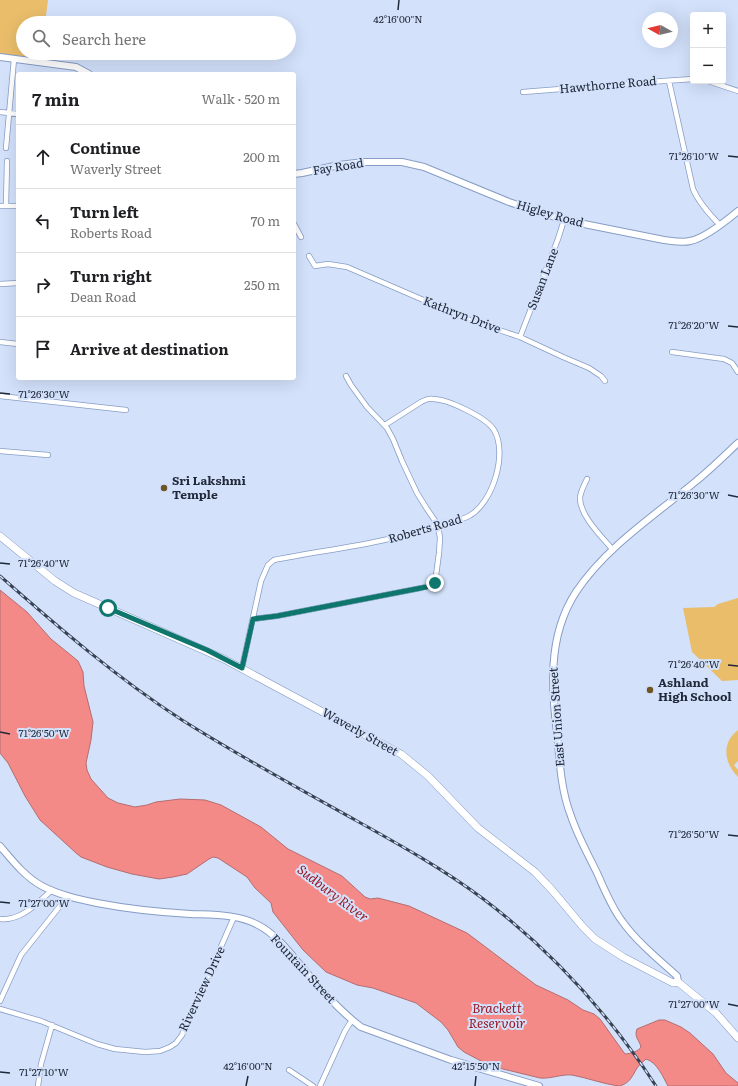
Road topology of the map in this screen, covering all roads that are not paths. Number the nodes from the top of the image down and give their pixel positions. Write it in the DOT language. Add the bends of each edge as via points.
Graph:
graph roads {
  1 [pos="0,57"];
  2 [pos="14,59"];
  3 [pos="22,60"];
  4 [pos="85,72"];
  5 [pos="690,80"];
  6 [pos="669,81"];
  7 [pos="718,84"];
  8 [pos="738,90"];
  9 [pos="523,92"];
  10 [pos="0,112"];
  11 [pos="8,113"];
  12 [pos="16,114"];
  13 [pos="6,148"];
  14 [pos="7,161"];
  15 [pos="383,162"];
  16 [pos="296,174"];
  17 [pos="0,206"];
  18 [pos="6,206"];
  19 [pos="16,206"];
  20 [pos="738,211"];
  21 [pos="564,220"];
  22 [pos="720,224"];
  23 [pos="296,228"];
  24 [pos="301,238"];
  25 [pos="309,256"];
  26 [pos="16,283"];
  27 [pos="0,284"];
  28 [pos="520,336"];
  29 [pos="0,342"];
  30 [pos="16,344"];
  31 [pos="672,352"];
  32 [pos="738,372"];
  33 [pos="346,376"];
  34 [pos="605,381"];
  35 [pos="0,396"];
  36 [pos="126,410"];
  37 [pos="385,425"];
  38 [pos="738,442"];
  39 [pos="0,451"];
  40 [pos="48,455"];
  41 [pos="587,479"];
  42 [pos="438,525"];
  43 [pos="0,536"];
  44 [pos="613,550"];
  45 [pos="253,619"];
  46 [pos="242,668"];
  47 [pos="0,846"];
  48 [pos="52,890"];
  49 [pos="68,896"];
  50 [pos="234,917"];
  51 [pos="0,919"];
  52 [pos="678,982"];
  53 [pos="0,1002"];
  54 [pos="0,1009"];
  55 [pos="352,1020"];
  56 [pos="52,1025"];
  57 [pos="738,1038"];
  58 [pos="288,1070"];
  59 [pos="38,1086"];
  60 [pos="313,1086"];
  61 [pos="320,1086"];
  62 [pos="539,1086"];
  1 -- 2 [label="street"];
  2 -- 11 [label="street"];
  3 -- 4 [label="street" via="76,67"];
  5 -- 6 [label="street, Hawthorne Road"];
  6 -- 9 [label="street, Hawthorne Road"];
  6 -- 22 [label="street" via="692,189 706,210"];
  7 -- 8 [label="street"];
  10 -- 11 [label="street"];
  11 -- 12 [label="street"];
  11 -- 13 [label="street"];
  14 -- 18 [label="street"];
  15 -- 16 [label="street, Fay Road" via="339,165"];
  15 -- 21 [label="street, Higley Road" via="402,162 424,168 509,202"];
  17 -- 18 [label="street"];
  18 -- 19 [label="street"];
  20 -- 22 [label="street, Higley Road"];
  21 -- 22 [label="street, Higley Road" via="679,242 698,239"];
  21 -- 28 [label="street, Susan Lane"];
  23 -- 24 [label="street"];
  25 -- 28 [label="street, Kathryn Drive" via="315,266 328,264 347,267 472,321"];
  26 -- 27 [label="street"];
  28 -- 34 [label="street, Kathryn Drive" via="589,368"];
  29 -- 30 [label="street"];
  31 -- 32 [label="street" via="724,358 732,363"];
  33 -- 37 [label="street" via="367,407"];
  35 -- 36 [label="street"];
  37 -- 42 [label="street" via="394,439 417,493"];
  37 -- 42 [label="street, Roberts Road" via="421,402 434,398 472,414 493,428 500,454 498,470 488,496 480,509 469,516"];
  38 -- 44 [label="street, East Union Street" via="697,481"];
  39 -- 40 [label="street"];
  41 -- 44 [label="street" via="580,497 582,509"];
  42 -- 45 [label="street, Roberts Road" via="387,540 274,560 264,571"];
  42 -- 45 [label="street" via="440,538 436,577 435,583 431,586"];
  43 -- 46 [label="main road, Waverly Street" via="55,581 74,593 207,650"];
  44 -- 52 [label="street, East Union Street" via="590,573 575,594 557,639 553,690 560,769 571,816 606,894 629,930 678,976"];
  45 -- 46 [label="street, Roberts Road"];
  46 -- 52 [label="main road, Waverly Street" via="388,746 415,764 471,822 535,872 595,939 632,963 673,983"];
  47 -- 48 [label="street, Fountain Street" via="32,879"];
  48 -- 49 [label="street, Fountain Street"];
  48 -- 51 [label="street" via="23,914"];
  49 -- 50 [label="street, Fountain Street" via="136,910"];
  49 -- 53 [label="street" via="21,955"];
  50 -- 55 [label="street, Fountain Street" via="258,924 274,937"];
  50 -- 56 [label="street, Riverview Drive" via="182,1035 176,1043 165,1050 153,1052 114,1049"];
  52 -- 57 [label="main road" via="716,1013"];
  54 -- 56 [label="street, Riverview Drive"];
  55 -- 61 [label="street"];
  55 -- 62 [label="street, Fountain Street" via="372,1032 444,1058"];
  56 -- 59 [label="street"];
  58 -- 60 [label="street"];
}
